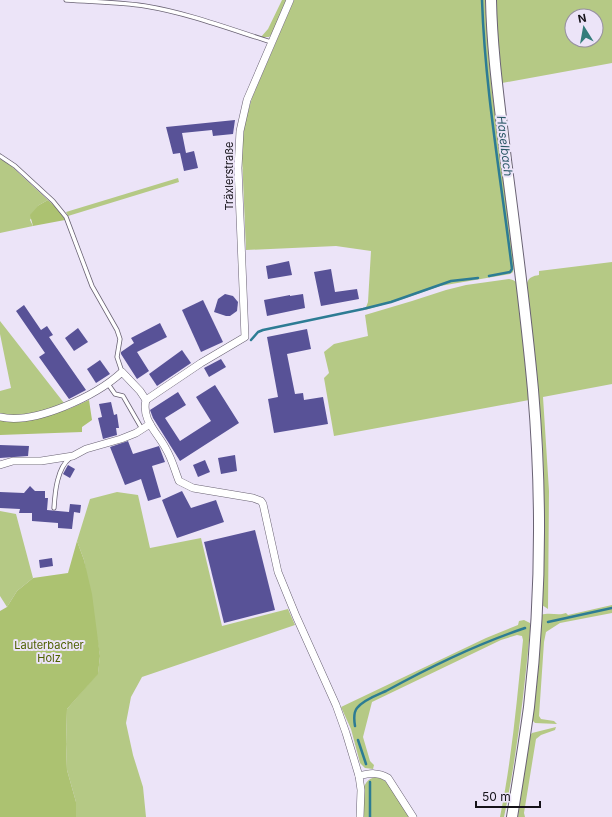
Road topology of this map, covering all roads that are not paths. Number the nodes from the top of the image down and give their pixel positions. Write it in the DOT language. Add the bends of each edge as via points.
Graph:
graph roads {
  1 [pos="66,0"];
  2 [pos="290,0"];
  3 [pos="491,0"];
  4 [pos="272,42"];
  5 [pos="0,156"];
  6 [pos="122,372"];
  7 [pos="108,384"];
  8 [pos="146,400"];
  9 [pos="0,417"];
  10 [pos="150,424"];
  11 [pos="142,429"];
  12 [pos="73,456"];
  13 [pos="0,464"];
  14 [pos="54,508"];
  15 [pos="359,776"];
  16 [pos="360,817"];
  17 [pos="413,817"];
  18 [pos="512,817"];
  1 -- 4 [label="lane" via="159,8"];
  2 -- 4 [label="street, Träxlerstraße"];
  3 -- 18 [label="street" via="498,95 522,275 539,494 538,572 529,708"];
  4 -- 8 [label="street, Träxlerstraße" via="247,100 240,130 238,168 245,337"];
  5 -- 6 [label="lane" via="15,166 53,201 66,217 92,286 117,330 120,339 117,357"];
  6 -- 7 [label="street"];
  6 -- 8 [label="street"];
  7 -- 9 [label="street" via="56,409 19,418"];
  7 -- 11 [label="lane" via="115,394 123,396"];
  8 -- 10 [label="street" via="144,409"];
  10 -- 11 [label="street"];
  10 -- 15 [label="street" via="167,450 179,482 194,488 258,499 264,504 278,572 336,705"];
  11 -- 12 [label="street"];
  12 -- 13 [label="street"];
  12 -- 14 [label="lane" via="65,462 62,469 54,495"];
  15 -- 16 [label="street"];
  15 -- 17 [label="street" via="375,773 388,778"];
}
